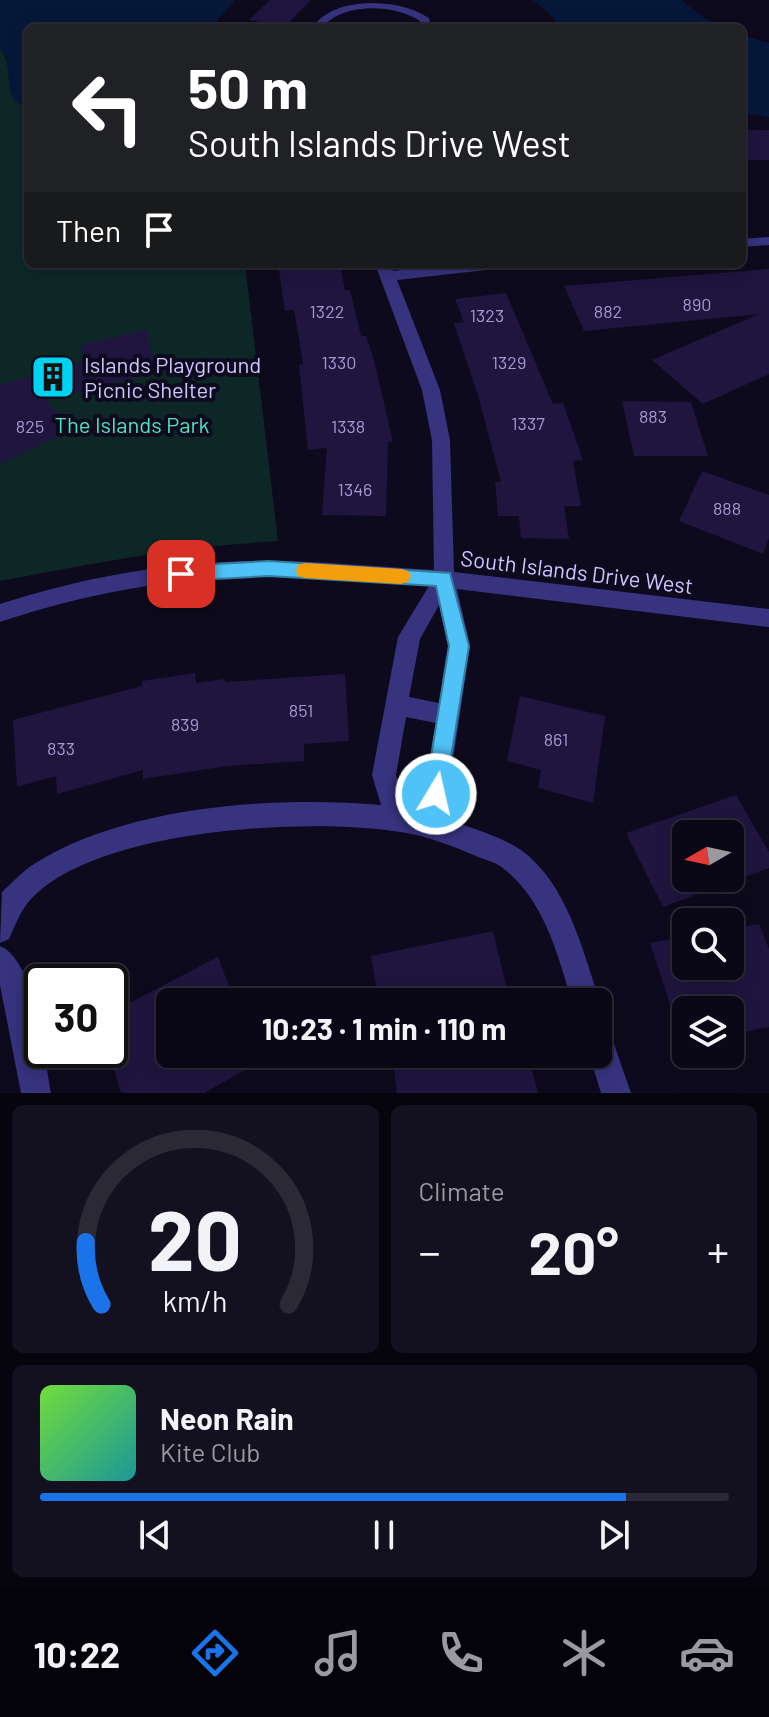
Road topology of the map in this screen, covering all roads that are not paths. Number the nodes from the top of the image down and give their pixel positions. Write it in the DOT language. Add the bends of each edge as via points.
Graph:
graph roads {
  1 [pos="319,24"];
  2 [pos="426,24"];
  3 [pos="769,241"];
  4 [pos="746,243"];
  5 [pos="422,268"];
  6 [pos="385,270"];
  7 [pos="444,579"];
  8 [pos="0,613"];
  9 [pos="769,618"];
  10 [pos="397,705"];
  11 [pos="449,715"];
  12 [pos="398,820"];
  13 [pos="0,930"];
  14 [pos="0,960"];
  15 [pos="582,988"];
  16 [pos="608,1068"];
  17 [pos="36,1093"];
  18 [pos="616,1093"];
  1 -- 2 [label="street" via="337,9 392,5 415,11"];
  3 -- 4 [label="street"];
  5 -- 6 [label="street"];
  6 -- 7 [label="street" via="431,390 441,440"];
  7 -- 8 [label="street, South Islands Drive West" via="269,569 160,575"];
  7 -- 9 [label="street, South Islands Drive West"];
  7 -- 10 [label="street" via="409,637"];
  7 -- 11 [label="street" via="459,646"];
  10 -- 11 [label="street"];
  10 -- 12 [label="street" via="384,775"];
  11 -- 12 [label="street" via="436,794"];
  12 -- 13 [label="street" via="272,816 148,832 44,873 10,902"];
  12 -- 15 [label="street" via="446,830 512,859 539,888 568,946"];
  14 -- 17 [label="street" via="15,984"];
  16 -- 18 [label="street"];
}
